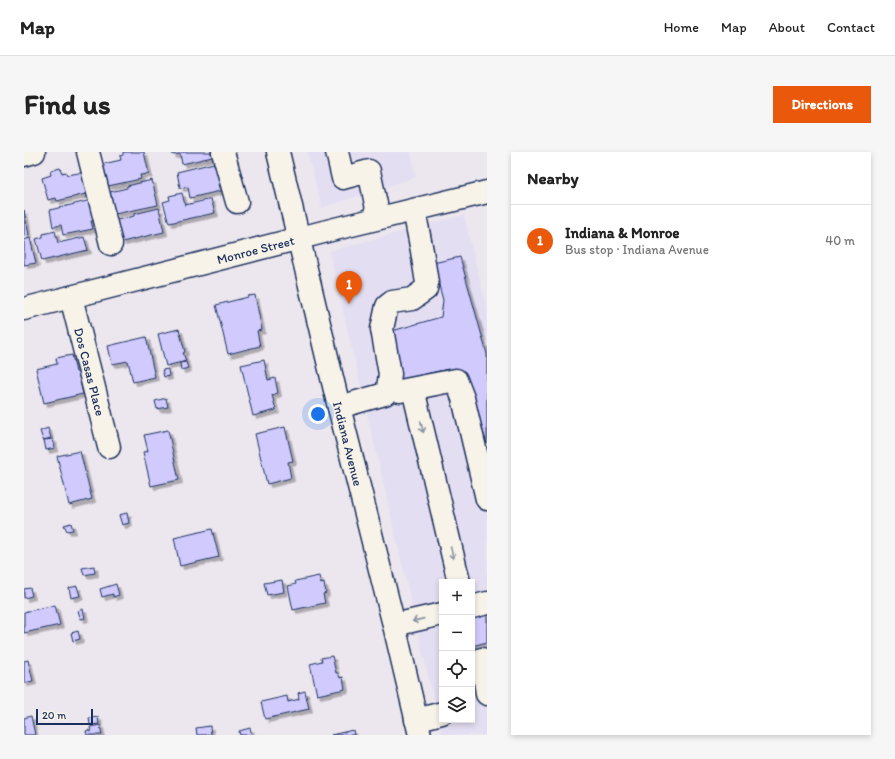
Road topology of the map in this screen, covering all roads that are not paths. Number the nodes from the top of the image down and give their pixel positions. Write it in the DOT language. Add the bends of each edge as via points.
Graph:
graph roads {
  1 [pos="34,152"];
  2 [pos="88,152"];
  3 [pos="223,152"];
  4 [pos="278,152"];
  5 [pos="337,152"];
  6 [pos="24,155"];
  7 [pos="487,192"];
  8 [pos="237,202"];
  9 [pos="414,210"];
  10 [pos="379,218"];
  11 [pos="299,238"];
  12 [pos="111,244"];
  13 [pos="71,297"];
  14 [pos="24,309"];
  15 [pos="388,388"];
  16 [pos="413,389"];
  17 [pos="339,407"];
  18 [pos="109,447"];
  19 [pos="487,499"];
  20 [pos="458,579"];
  21 [pos="487,603"];
  22 [pos="475,606"];
  23 [pos="439,615"];
  24 [pos="394,626"];
  25 [pos="482,659"];
  26 [pos="487,694"];
  27 [pos="475,703"];
  28 [pos="439,715"];
  29 [pos="418,728"];
  1 -- 6 [label="street"];
  2 -- 12 [label="street"];
  3 -- 8 [label="street"];
  4 -- 11 [label="street, Indiana Avenue"];
  5 -- 10 [label="street" via="343,178 369,171"];
  7 -- 9 [label="street, Monroe Street"];
  9 -- 10 [label="street, Monroe Street"];
  9 -- 15 [label="street" via="427,282 426,289 412,299 392,302 387,306 382,328 390,374"];
  10 -- 11 [label="street, Monroe Street"];
  11 -- 13 [label="street, Monroe Street"];
  11 -- 17 [label="street, Indiana Avenue"];
  13 -- 14 [label="street, Monroe Street"];
  13 -- 18 [label="street, Dos Casas Place"];
  15 -- 16 [label="street" via="400,391"];
  15 -- 17 [label="street" via="385,394"];
  16 -- 19 [label="street" via="456,380 464,398"];
  16 -- 20 [label="street, one-way"];
  17 -- 24 [label="street, Indiana Avenue"];
  21 -- 22 [label="street"];
  23 -- 24 [label="street, one-way"];
  24 -- 29 [label="street, Indiana Avenue"];
  25 -- 26 [label="street"];
  26 -- 27 [label="street" via="483,701"];
  28 -- 29 [label="street"];
}
